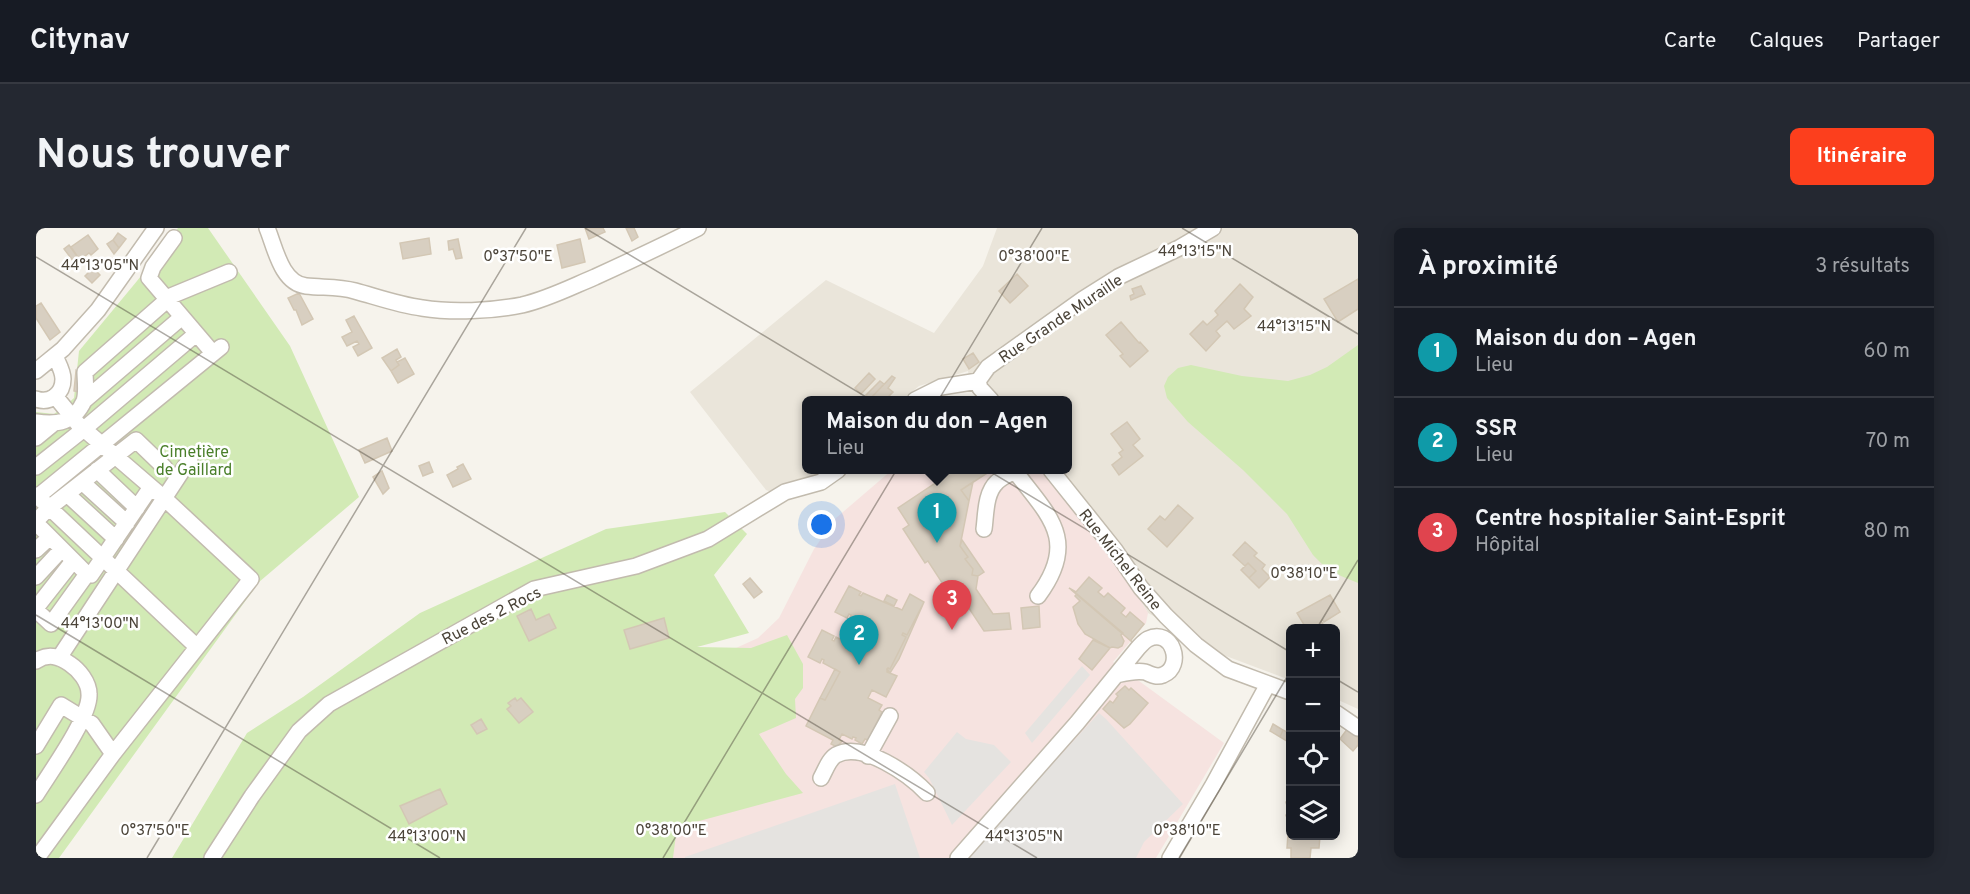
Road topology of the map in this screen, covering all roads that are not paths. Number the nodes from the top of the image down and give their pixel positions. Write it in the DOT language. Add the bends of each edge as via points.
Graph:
graph roads {
  1 [pos="156,228"];
  2 [pos="267,228"];
  3 [pos="698,228"];
  4 [pos="1213,228"];
  5 [pos="174,238"];
  6 [pos="229,272"];
  7 [pos="166,299"];
  8 [pos="182,317"];
  9 [pos="196,334"];
  10 [pos="55,356"];
  11 [pos="36,371"];
  12 [pos="978,381"];
  13 [pos="55,396"];
  14 [pos="923,396"];
  15 [pos="987,396"];
  16 [pos="36,399"];
  17 [pos="85,400"];
  18 [pos="72,417"];
  19 [pos="36,422"];
  20 [pos="53,424"];
  21 [pos="84,429"];
  22 [pos="36,438"];
  23 [pos="109,450"];
  24 [pos="190,459"];
  25 [pos="36,467"];
  26 [pos="165,468"];
  27 [pos="97,470"];
  28 [pos="832,474"];
  29 [pos="1010,474"];
  30 [pos="1019,474"];
  31 [pos="1054,474"];
  32 [pos="82,482"];
  33 [pos="152,487"];
  34 [pos="67,494"];
  35 [pos="37,497"];
  36 [pos="164,498"];
  37 [pos="49,508"];
  38 [pos="137,508"];
  39 [pos="127,523"];
  40 [pos="37,526"];
  41 [pos="984,529"];
  42 [pos="50,537"];
  43 [pos="116,539"];
  44 [pos="62,549"];
  45 [pos="36,550"];
  46 [pos="102,559"];
  47 [pos="73,561"];
  48 [pos="116,572"];
  49 [pos="87,574"];
  50 [pos="36,577"];
  51 [pos="1038,596"];
  52 [pos="36,609"];
  53 [pos="1170,620"];
  54 [pos="1156,637"];
  55 [pos="1196,645"];
  56 [pos="197,647"];
  57 [pos="1175,654"];
  58 [pos="44,656"];
  59 [pos="1116,675"];
  60 [pos="1268,684"];
  61 [pos="1286,691"];
  62 [pos="1340,713"];
  63 [pos="1340,715"];
  64 [pos="890,716"];
  65 [pos="83,717"];
  66 [pos="1358,719"];
  67 [pos="1358,728"];
  68 [pos="36,746"];
  69 [pos="113,754"];
  70 [pos="868,756"];
  71 [pos="820,778"];
  72 [pos="927,794"];
  73 [pos="36,795"];
  74 [pos="37,858"];
  75 [pos="212,858"];
  76 [pos="958,858"];
  77 [pos="1170,858"];
  1 -- 10 [label="street" via="99,310"];
  2 -- 3 [label="street" via="283,268 290,279 302,285 340,287 392,302 441,310 522,305 551,296"];
  4 -- 12 [label="street, Rue Grande Muraille" via="1083,299 988,367"];
  5 -- 7 [label="street" via="149,278"];
  6 -- 7 [label="street"];
  7 -- 8 [label="street"];
  7 -- 17 [label="street" via="85,372"];
  8 -- 9 [label="street"];
  8 -- 17 [label="street"];
  9 -- 21 [label="street"];
  9 -- 23 [label="street" via="217,350"];
  10 -- 11 [label="street"];
  10 -- 13 [label="street" via="63,378"];
  12 -- 14 [label="street" via="941,387"];
  12 -- 15 [label="street"];
  13 -- 16 [label="street" via="46,401"];
  13 -- 18 [label="street"];
  17 -- 18 [label="street"];
  18 -- 20 [label="street"];
  18 -- 21 [label="street"];
  19 -- 20 [label="street"];
  20 -- 22 [label="street"];
  21 -- 23 [label="street"];
  21 -- 25 [label="street"];
  23 -- 26 [label="street" via="125,450 136,440"];
  23 -- 27 [label="street"];
  23 -- 33 [label="street"];
  23 -- 35 [label="street"];
  24 -- 36 [label="street"];
  27 -- 32 [label="street"];
  27 -- 38 [label="street"];
  28 -- 75 [label="street, Rue des 2 Rocs" via="821,482 785,492 708,539 636,566 534,589 329,704 299,731"];
  29 -- 41 [label="street" via="997,482 988,497"];
  30 -- 51 [label="street" via="1049,515 1059,542 1054,566"];
  31 -- 53 [label="street, Rue Michel Reine"];
  32 -- 34 [label="street"];
  32 -- 39 [label="street"];
  33 -- 36 [label="street"];
  33 -- 38 [label="street"];
  34 -- 37 [label="street"];
  34 -- 43 [label="street"];
  35 -- 37 [label="street"];
  36 -- 48 [label="street"];
  36 -- 56 [label="street" via="250,579"];
  37 -- 40 [label="street"];
  37 -- 46 [label="street"];
  38 -- 39 [label="street"];
  39 -- 43 [label="street"];
  40 -- 42 [label="street"];
  42 -- 44 [label="street"];
  42 -- 45 [label="street"];
  43 -- 46 [label="street"];
  44 -- 47 [label="street"];
  44 -- 50 [label="street"];
  46 -- 48 [label="street"];
  46 -- 49 [label="street" via="91,575"];
  47 -- 49 [label="street"];
  47 -- 52 [label="street"];
  48 -- 56 [label="street"];
  48 -- 58 [label="street"];
  49 -- 52 [label="street" via="51,624"];
  53 -- 54 [label="street"];
  53 -- 55 [label="street, Rue Michel Reine"];
  54 -- 57 [label="street" via="1169,642"];
  54 -- 59 [label="street" via="1145,641"];
  55 -- 57 [label="street"];
  55 -- 60 [label="street, Rue Michel Reine" via="1228,669"];
  56 -- 69 [label="street"];
  57 -- 59 [label="street" via="1164,674"];
  58 -- 65 [label="street" via="73,666 88,685 90,696"];
  59 -- 76 [label="street"];
  60 -- 61 [label="street, Rue Michel Reine"];
  60 -- 77 [label="street"];
  62 -- 66 [label="street"];
  63 -- 67 [label="street"];
  64 -- 70 [label="street"];
  65 -- 68 [label="street" via="61,705"];
  65 -- 69 [label="street"];
  65 -- 73 [label="street"];
  69 -- 74 [label="street"];
  70 -- 71 [label="street" via="837,754"];
  70 -- 72 [label="street" via="902,772"];
}
